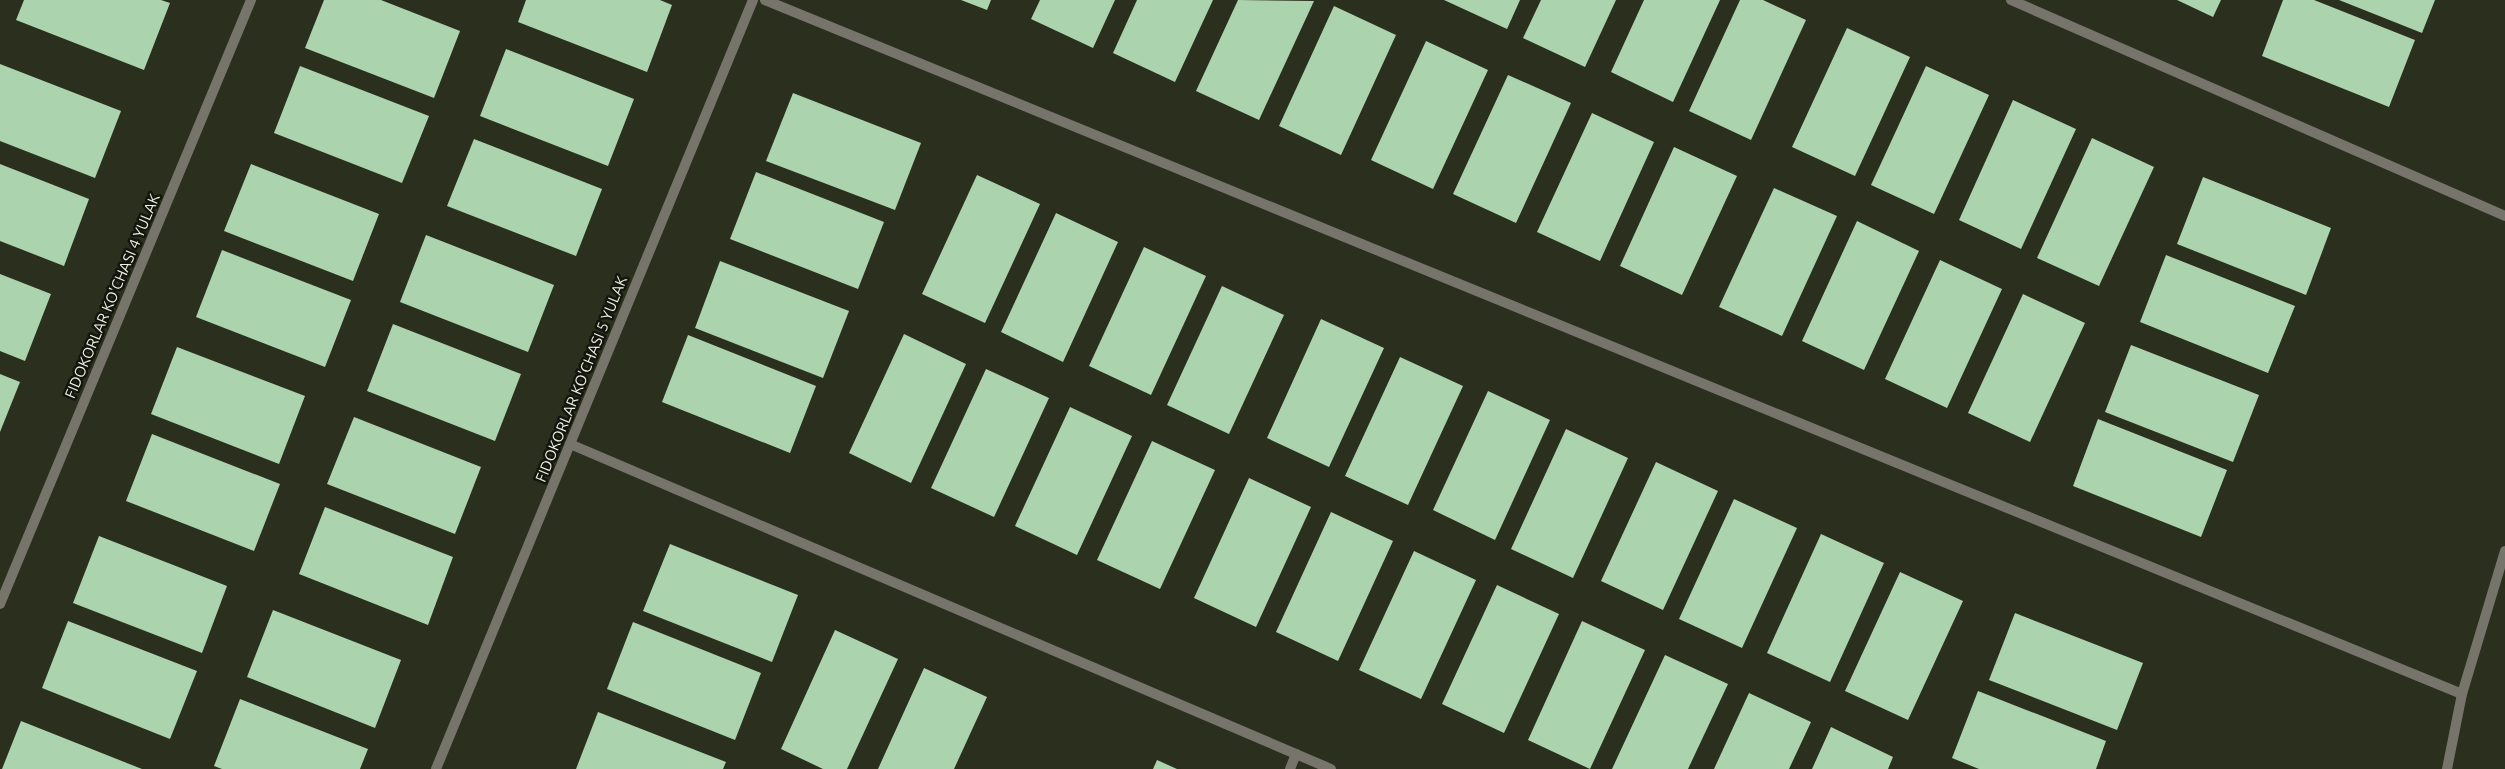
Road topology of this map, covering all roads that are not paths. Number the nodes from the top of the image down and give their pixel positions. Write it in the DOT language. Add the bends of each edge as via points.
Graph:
graph roads {
  1 [pos="251,0"];
  2 [pos="753,0"];
  3 [pos="765,0"];
  4 [pos="2011,0"];
  5 [pos="2505,216"];
  6 [pos="570,444"];
  7 [pos="2505,551"];
  8 [pos="0,604"];
  9 [pos="2462,694"];
  10 [pos="1296,754"];
  11 [pos="436,769"];
  12 [pos="1290,769"];
  13 [pos="1331,769"];
  14 [pos="2447,769"];
  1 -- 8 [label="street, FIDOKORLAR KO'CHASI 4 YULAK"];
  2 -- 6 [label="street, FIDOKORLAR KO'CHASI 5 YULAK"];
  3 -- 9 [label="street"];
  4 -- 5 [label="street"];
  6 -- 10 [label="street"];
  6 -- 11 [label="street, FIDOKORLAR KO'CHASI 5 YULAK"];
  7 -- 9 [label="street"];
  9 -- 14 [label="street"];
  10 -- 12 [label="street"];
  10 -- 13 [label="street"];
}
